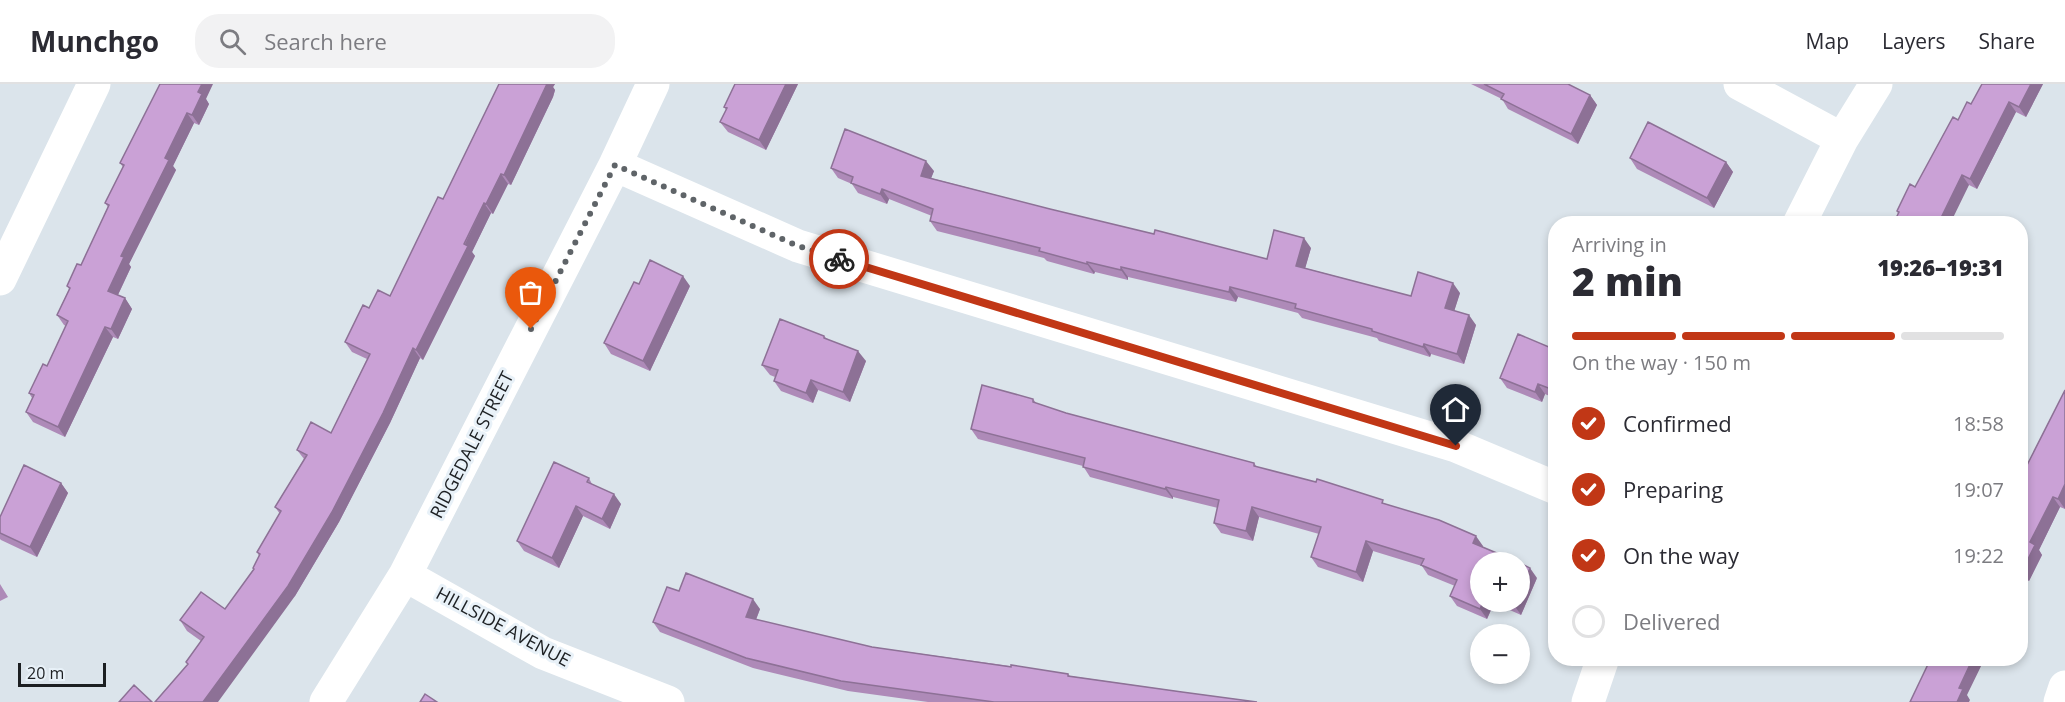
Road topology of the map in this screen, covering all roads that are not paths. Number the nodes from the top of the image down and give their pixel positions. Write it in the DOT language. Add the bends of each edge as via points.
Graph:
graph roads {
  1 [pos="94,84"];
  2 [pos="653,84"];
  3 [pos="1740,84"];
  4 [pos="1876,84"];
  5 [pos="1842,138"];
  6 [pos="615,165"];
  7 [pos="1803,216"];
  8 [pos="0,279"];
  9 [pos="1548,485"];
  10 [pos="405,575"];
  11 [pos="1600,666"];
  12 [pos="2065,687"];
  13 [pos="326,702"];
  14 [pos="668,702"];
  15 [pos="1588,702"];
  16 [pos="2060,702"];
  1 -- 8 [label="street"];
  2 -- 6 [label="street, RIDGEDALE STREET"];
  3 -- 5 [label="street"];
  4 -- 5 [label="street"];
  5 -- 7 [label="street"];
  6 -- 9 [label="street" via="798,246 1456,446"];
  6 -- 10 [label="street, RIDGEDALE STREET"];
  10 -- 13 [label="street, RIDGEDALE STREET"];
  10 -- 14 [label="street, HILLSIDE AVENUE" via="543,653"];
  11 -- 15 [label="street"];
  12 -- 16 [label="street"];
}
